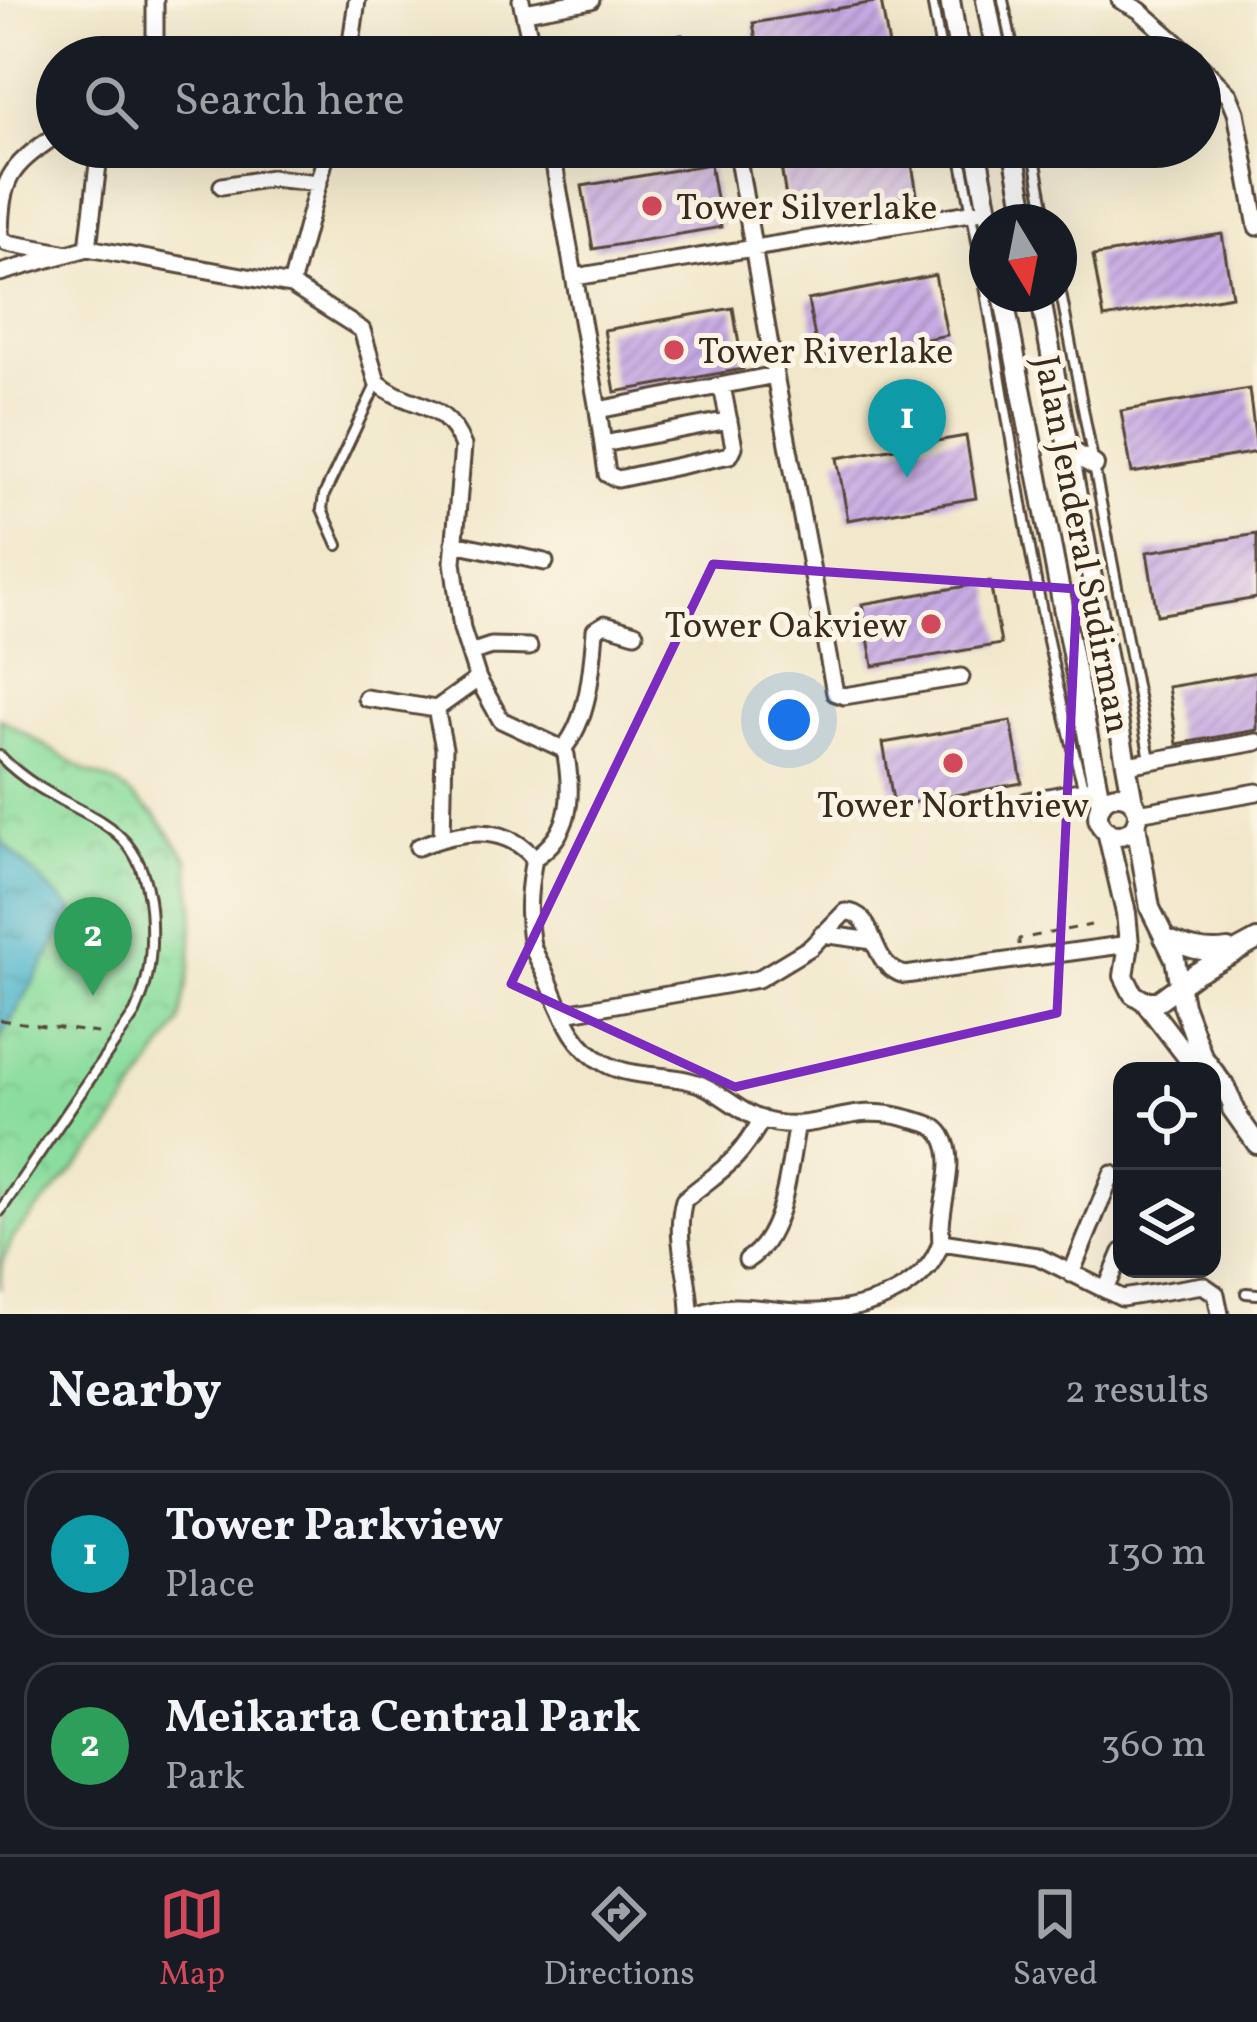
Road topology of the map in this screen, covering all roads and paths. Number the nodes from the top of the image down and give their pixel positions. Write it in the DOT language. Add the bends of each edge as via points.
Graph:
graph roads {
  1 [pos="155,0"];
  2 [pos="357,0"];
  3 [pos="591,0"];
  4 [pos="932,0"];
  5 [pos="950,0"];
  6 [pos="1003,0"];
  7 [pos="1120,0"];
  8 [pos="523,6"];
  9 [pos="988,10"];
  10 [pos="155,36"];
  11 [pos="352,36"];
  12 [pos="529,36"];
  13 [pos="938,36"];
  14 [pos="956,36"];
  15 [pos="1011,36"];
  16 [pos="1169,36"];
  17 [pos="1221,87"];
  18 [pos="36,148"];
  19 [pos="98,168"];
  20 [pos="323,168"];
  21 [pos="555,168"];
  22 [pos="740,168"];
  23 [pos="967,168"];
  24 [pos="978,168"];
  25 [pos="1017,168"];
  26 [pos="1037,168"];
  27 [pos="319,183"];
  28 [pos="222,186"];
  29 [pos="980,204"];
  30 [pos="983,204"];
  31 [pos="1024,204"];
  32 [pos="1044,204"];
  33 [pos="969,217"];
  34 [pos="1257,227"];
  35 [pos="88,248"];
  36 [pos="754,249"];
  37 [pos="66,253"];
  38 [pos="0,274"];
  39 [pos="575,278"];
  40 [pos="291,286"];
  41 [pos="997,312"];
  42 [pos="1006,312"];
  43 [pos="1043,312"];
  44 [pos="1065,312"];
  45 [pos="775,375"];
  46 [pos="377,382"];
  47 [pos="722,386"];
  48 [pos="598,410"];
  49 [pos="729,420"];
  50 [pos="603,444"];
  51 [pos="1069,450"];
  52 [pos="1094,465"];
  53 [pos="454,543"];
  54 [pos="338,545"];
  55 [pos="544,562"];
  56 [pos="635,633"];
  57 [pos="529,646"];
  58 [pos="470,653"];
  59 [pos="961,676"];
  60 [pos="478,679"];
  61 [pos="366,698"];
  62 [pos="436,709"];
  63 [pos="1257,742"];
  64 [pos="563,749"];
  65 [pos="0,756"];
  66 [pos="1150,761"];
  67 [pos="1128,771"];
  68 [pos="1089,785"];
  69 [pos="1257,792"];
  70 [pos="1025,798"];
  71 [pos="1101,805"];
  72 [pos="1136,813"];
  73 [pos="1107,831"];
  74 [pos="442,837"];
  75 [pos="418,847"];
  76 [pos="534,858"];
  77 [pos="1091,925"];
  78 [pos="822,934"];
  79 [pos="1161,935"];
  80 [pos="873,941"];
  81 [pos="1130,944"];
  82 [pos="1248,944"];
  83 [pos="1019,959"];
  84 [pos="1179,986"];
  85 [pos="1144,1001"];
  86 [pos="565,1013"];
  87 [pos="0,1020"];
  88 [pos="116,1040"];
  89 [pos="1191,1062"];
  90 [pos="1221,1098"];
  91 [pos="1238,1116"];
  92 [pos="762,1119"];
  93 [pos="796,1124"];
  94 [pos="1257,1144"];
  95 [pos="1112,1174"];
  96 [pos="0,1211"];
  97 [pos="941,1242"];
  98 [pos="746,1260"];
  99 [pos="1113,1273"];
  100 [pos="1071,1274"];
  101 [pos="1106,1290"];
  102 [pos="695,1314"];
  103 [pos="1220,1314"];
  1 -- 10 [label="street"];
  2 -- 11 [label="street"];
  3 -- 8 [label="street"];
  4 -- 13 [label="lane"];
  5 -- 14 [label="street"];
  6 -- 15 [label="lane"];
  7 -- 16 [label="street"];
  8 -- 12 [label="street"];
  9 -- 15 [label="street"];
  17 -- 34 [label="street" via="1236,112"];
  18 -- 37 [label="street" via="9,176 1,237"];
  19 -- 35 [label="street"];
  20 -- 27 [label="street"];
  21 -- 39 [label="street"];
  22 -- 36 [label="street"];
  23 -- 29 [label="lane"];
  24 -- 30 [label="street"];
  25 -- 31 [label="street"];
  26 -- 32 [label="lane"];
  27 -- 28 [label="street" via="271,178"];
  27 -- 40 [label="street"];
  33 -- 36 [label="street"];
  35 -- 37 [label="street"];
  35 -- 40 [label="street"];
  36 -- 39 [label="street"];
  36 -- 45 [label="street"];
  37 -- 38 [label="street"];
  39 -- 48 [label="street"];
  40 -- 46 [label="street" via="362,330"];
  41 -- 68 [label="lane" via="1023,512 1063,714"];
  42 -- 68 [label="street, Jalan Jenderal Sudirman"];
  43 -- 51 [label="street, Jalan Jenderal Sudirman"];
  44 -- 52 [label="lane"];
  45 -- 47 [label="street"];
  45 -- 59 [label="street" via="836,693"];
  46 -- 53 [label="street" via="433,408 456,429 464,465"];
  46 -- 54 [label="lane" via="324,495"];
  47 -- 48 [label="street"];
  47 -- 49 [label="street"];
  48 -- 50 [label="street"];
  49 -- 50 [label="street"];
  49 -- 50 [label="street" via="730,454 618,479 607,474"];
  51 -- 52 [label="street"];
  51 -- 67 [label="street, Jalan Jenderal Sudirman"];
  52 -- 66 [label="lane"];
  53 -- 55 [label="street"];
  53 -- 58 [label="street"];
  56 -- 64 [label="street" via="605,624 595,630 587,691"];
  57 -- 58 [label="street"];
  58 -- 60 [label="street"];
  60 -- 62 [label="street"];
  60 -- 64 [label="street" via="501,720"];
  61 -- 62 [label="street"];
  62 -- 74 [label="street" via="444,748"];
  63 -- 66 [label="street"];
  64 -- 76 [label="street" via="566,826"];
  65 -- 88 [label="lane" via="113,829 141,861 152,955 147,986"];
  66 -- 67 [label="street"];
  67 -- 68 [label="lane"];
  67 -- 72 [label="street, Jalan Jenderal Sudirman"];
  68 -- 70 [label="lane"];
  68 -- 71 [label="street, Jalan Jenderal Sudirman"];
  69 -- 72 [label="street"];
  71 -- 72 [label="street" via="1116,795"];
  71 -- 73 [label="street"];
  72 -- 73 [label="street" via="1123,834"];
  72 -- 79 [label="street, Jalan Jenderal Sudirman"];
  73 -- 81 [label="street"];
  74 -- 75 [label="street"];
  74 -- 76 [label="street" via="501,833"];
  76 -- 92 [label="street" via="527,899 532,946 572,1034 610,1066 698,1084"];
  77 -- 83 [label="path" via="1018,939"];
  78 -- 80 [label="street"];
  78 -- 80 [label="street" via="856,912"];
  78 -- 86 [label="street" via="758,979"];
  79 -- 82 [label="street" via="1212,952"];
  79 -- 84 [label="street, Jalan Jenderal Sudirman"];
  80 -- 83 [label="street" via="905,975"];
  81 -- 83 [label="street"];
  81 -- 85 [label="street" via="1124,976"];
  82 -- 84 [label="street"];
  84 -- 85 [label="street"];
  84 -- 91 [label="street, Jalan Jenderal Sudirman" via="1202,1056"];
  85 -- 89 [label="street"];
  87 -- 88 [label="path"];
  88 -- 96 [label="lane"];
  90 -- 91 [label="street"];
  91 -- 94 [label="street"];
  92 -- 93 [label="street"];
  92 -- 102 [label="street" via="726,1171 684,1200 679,1243"];
  93 -- 97 [label="street" via="875,1112 940,1131 949,1167"];
  93 -- 98 [label="street" via="771,1235"];
  95 -- 100 [label="street"];
  97 -- 100 [label="street" via="1037,1256"];
  97 -- 102 [label="street" via="912,1282 862,1305 800,1312 732,1305"];
  99 -- 101 [label="street"];
  100 -- 101 [label="street"];
  101 -- 103 [label="street" via="1133,1298 1203,1285 1216,1294"];
}
